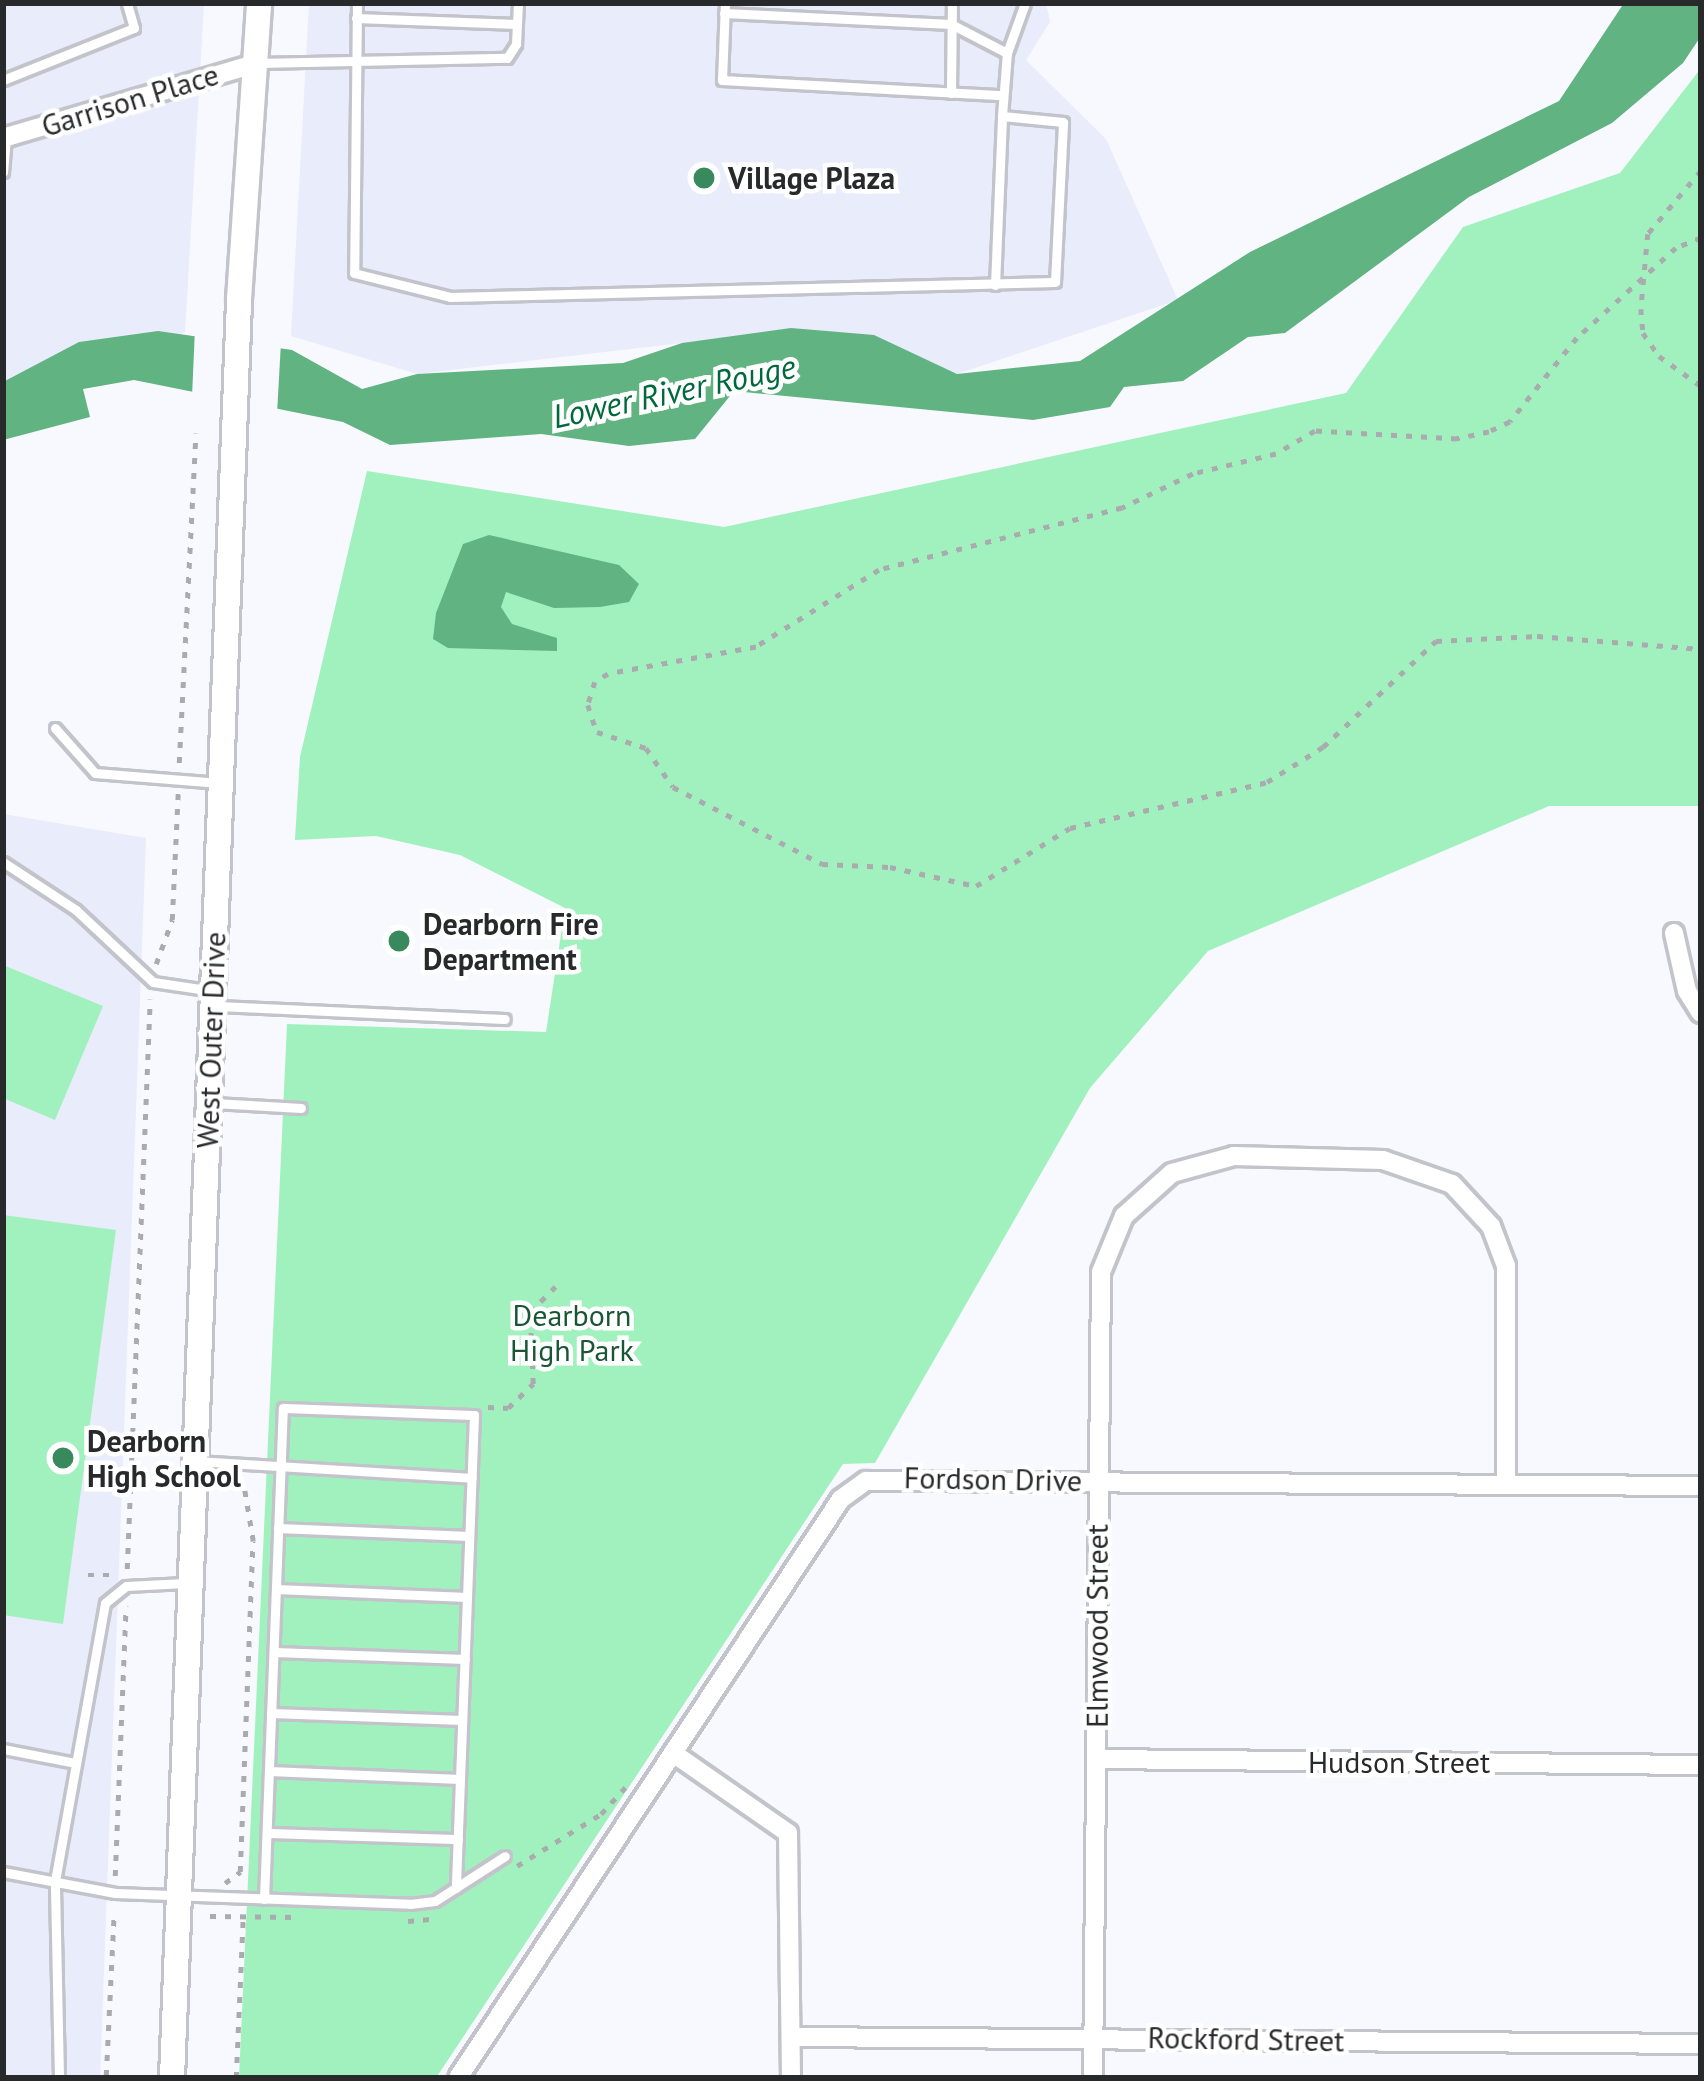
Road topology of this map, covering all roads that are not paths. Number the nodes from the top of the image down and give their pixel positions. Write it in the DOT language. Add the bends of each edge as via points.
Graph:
graph roads {
  1 [pos="127,3"];
  2 [pos="260,3"];
  3 [pos="356,3"];
  4 [pos="518,3"];
  5 [pos="952,3"];
  6 [pos="1025,3"];
  7 [pos="724,8"];
  8 [pos="356,18"];
  9 [pos="517,24"];
  10 [pos="951,24"];
  11 [pos="1007,53"];
  12 [pos="354,62"];
  13 [pos="258,63"];
  14 [pos="4,84"];
  15 [pos="951,92"];
  16 [pos="1002,95"];
  17 [pos="1002,116"];
  18 [pos="4,138"];
  19 [pos="3,172"];
  20 [pos="995,285"];
  21 [pos="55,728"];
  22 [pos="220,783"];
  23 [pos="3,862"];
  24 [pos="1675,933"];
  25 [pos="212,998"];
  26 [pos="1701,1013"];
  27 [pos="505,1018"];
  28 [pos="209,1103"];
  29 [pos="302,1108"];
  30 [pos="195,1461"];
  31 [pos="281,1470"];
  32 [pos="472,1478"];
  33 [pos="1097,1480"];
  34 [pos="1506,1484"];
  35 [pos="1701,1486"];
  36 [pos="278,1528"];
  37 [pos="470,1536"];
  38 [pos="191,1582"];
  39 [pos="276,1589"];
  40 [pos="467,1597"];
  41 [pos="274,1652"];
  42 [pos="465,1659"];
  43 [pos="272,1713"];
  44 [pos="463,1720"];
  45 [pos="3,1749"];
  46 [pos="673,1753"];
  47 [pos="1096,1759"];
  48 [pos="76,1763"];
  49 [pos="1701,1765"];
  50 [pos="269,1771"];
  51 [pos="460,1779"];
  52 [pos="267,1833"];
  53 [pos="458,1840"];
  54 [pos="505,1856"];
  55 [pos="3,1872"];
  56 [pos="56,1881"];
  57 [pos="456,1888"];
  58 [pos="179,1896"];
  59 [pos="264,1899"];
  60 [pos="791,2037"];
  61 [pos="1093,2037"];
  62 [pos="1701,2044"];
  63 [pos="59,2078"];
  64 [pos="172,2078"];
  65 [pos="458,2078"];
  66 [pos="790,2078"];
  67 [pos="1094,2078"];
  1 -- 14 [label="lane" via="134,28"];
  2 -- 13 [label="main road, West Outer Drive"];
  3 -- 8 [label="lane"];
  4 -- 9 [label="lane"];
  5 -- 10 [label="lane"];
  6 -- 11 [label="lane"];
  7 -- 10 [label="lane"];
  7 -- 15 [label="lane" via="722,80"];
  8 -- 9 [label="lane"];
  8 -- 12 [label="lane"];
  9 -- 12 [label="lane" via="507,58"];
  10 -- 11 [label="lane"];
  10 -- 15 [label="lane"];
  11 -- 16 [label="lane"];
  12 -- 13 [label="lane"];
  12 -- 20 [label="lane" via="354,273 450,297"];
  13 -- 18 [label="street, Garrison Place"];
  13 -- 22 [label="main road, West Outer Drive" via="239,299"];
  15 -- 16 [label="lane"];
  16 -- 17 [label="lane"];
  17 -- 20 [label="lane"];
  17 -- 20 [label="lane" via="1063,122 1055,282"];
  18 -- 19 [label="lane"];
  21 -- 22 [label="lane" via="94,773"];
  22 -- 25 [label="main road, West Outer Drive"];
  23 -- 25 [label="lane" via="76,910 153,982"];
  24 -- 26 [label="street" via="1687,992"];
  25 -- 27 [label="lane"];
  25 -- 28 [label="main road, West Outer Drive"];
  28 -- 29 [label="lane"];
  28 -- 30 [label="main road, West Outer Drive"];
  30 -- 31 [label="lane"];
  30 -- 38 [label="main road, West Outer Drive"];
  31 -- 32 [label="lane"];
  31 -- 32 [label="lane" via="283,1408 474,1415"];
  31 -- 36 [label="lane"];
  32 -- 37 [label="lane"];
  33 -- 34 [label="street, Fordson Drive"];
  33 -- 34 [label="street, Elmwood Street" via="1101,1272 1124,1216 1152,1186 1194,1163 1285,1156 1421,1167 1466,1195 1491,1226 1508,1291"];
  33 -- 46 [label="street, Fordson Drive" via="880,1478 855,1487"];
  33 -- 47 [label="street, Elmwood Street"];
  34 -- 35 [label="street, Fordson Drive"];
  36 -- 37 [label="lane"];
  36 -- 39 [label="lane"];
  37 -- 40 [label="lane"];
  38 -- 48 [label="lane" via="126,1586 108,1598"];
  38 -- 58 [label="main road, West Outer Drive"];
  39 -- 40 [label="lane"];
  39 -- 41 [label="lane"];
  40 -- 42 [label="lane"];
  41 -- 42 [label="lane"];
  41 -- 43 [label="lane"];
  42 -- 44 [label="lane"];
  43 -- 44 [label="lane"];
  43 -- 50 [label="lane"];
  44 -- 51 [label="lane"];
  45 -- 48 [label="lane"];
  46 -- 60 [label="street" via="788,1833"];
  46 -- 65 [label="street, Fordson Drive"];
  47 -- 49 [label="street, Hudson Street"];
  47 -- 61 [label="street, Elmwood Street"];
  48 -- 56 [label="lane"];
  50 -- 51 [label="lane"];
  50 -- 52 [label="lane"];
  51 -- 53 [label="lane"];
  52 -- 53 [label="lane"];
  52 -- 59 [label="lane"];
  53 -- 57 [label="lane"];
  54 -- 57 [label="lane"];
  55 -- 56 [label="lane"];
  56 -- 58 [label="lane"];
  56 -- 63 [label="lane"];
  57 -- 59 [label="lane" via="410,1904"];
  58 -- 59 [label="lane"];
  58 -- 64 [label="main road, West Outer Drive"];
  60 -- 61 [label="street, Rockford Street"];
  60 -- 66 [label="street"];
  61 -- 62 [label="street, Rockford Street"];
  61 -- 67 [label="street, Elmwood Street"];
}
